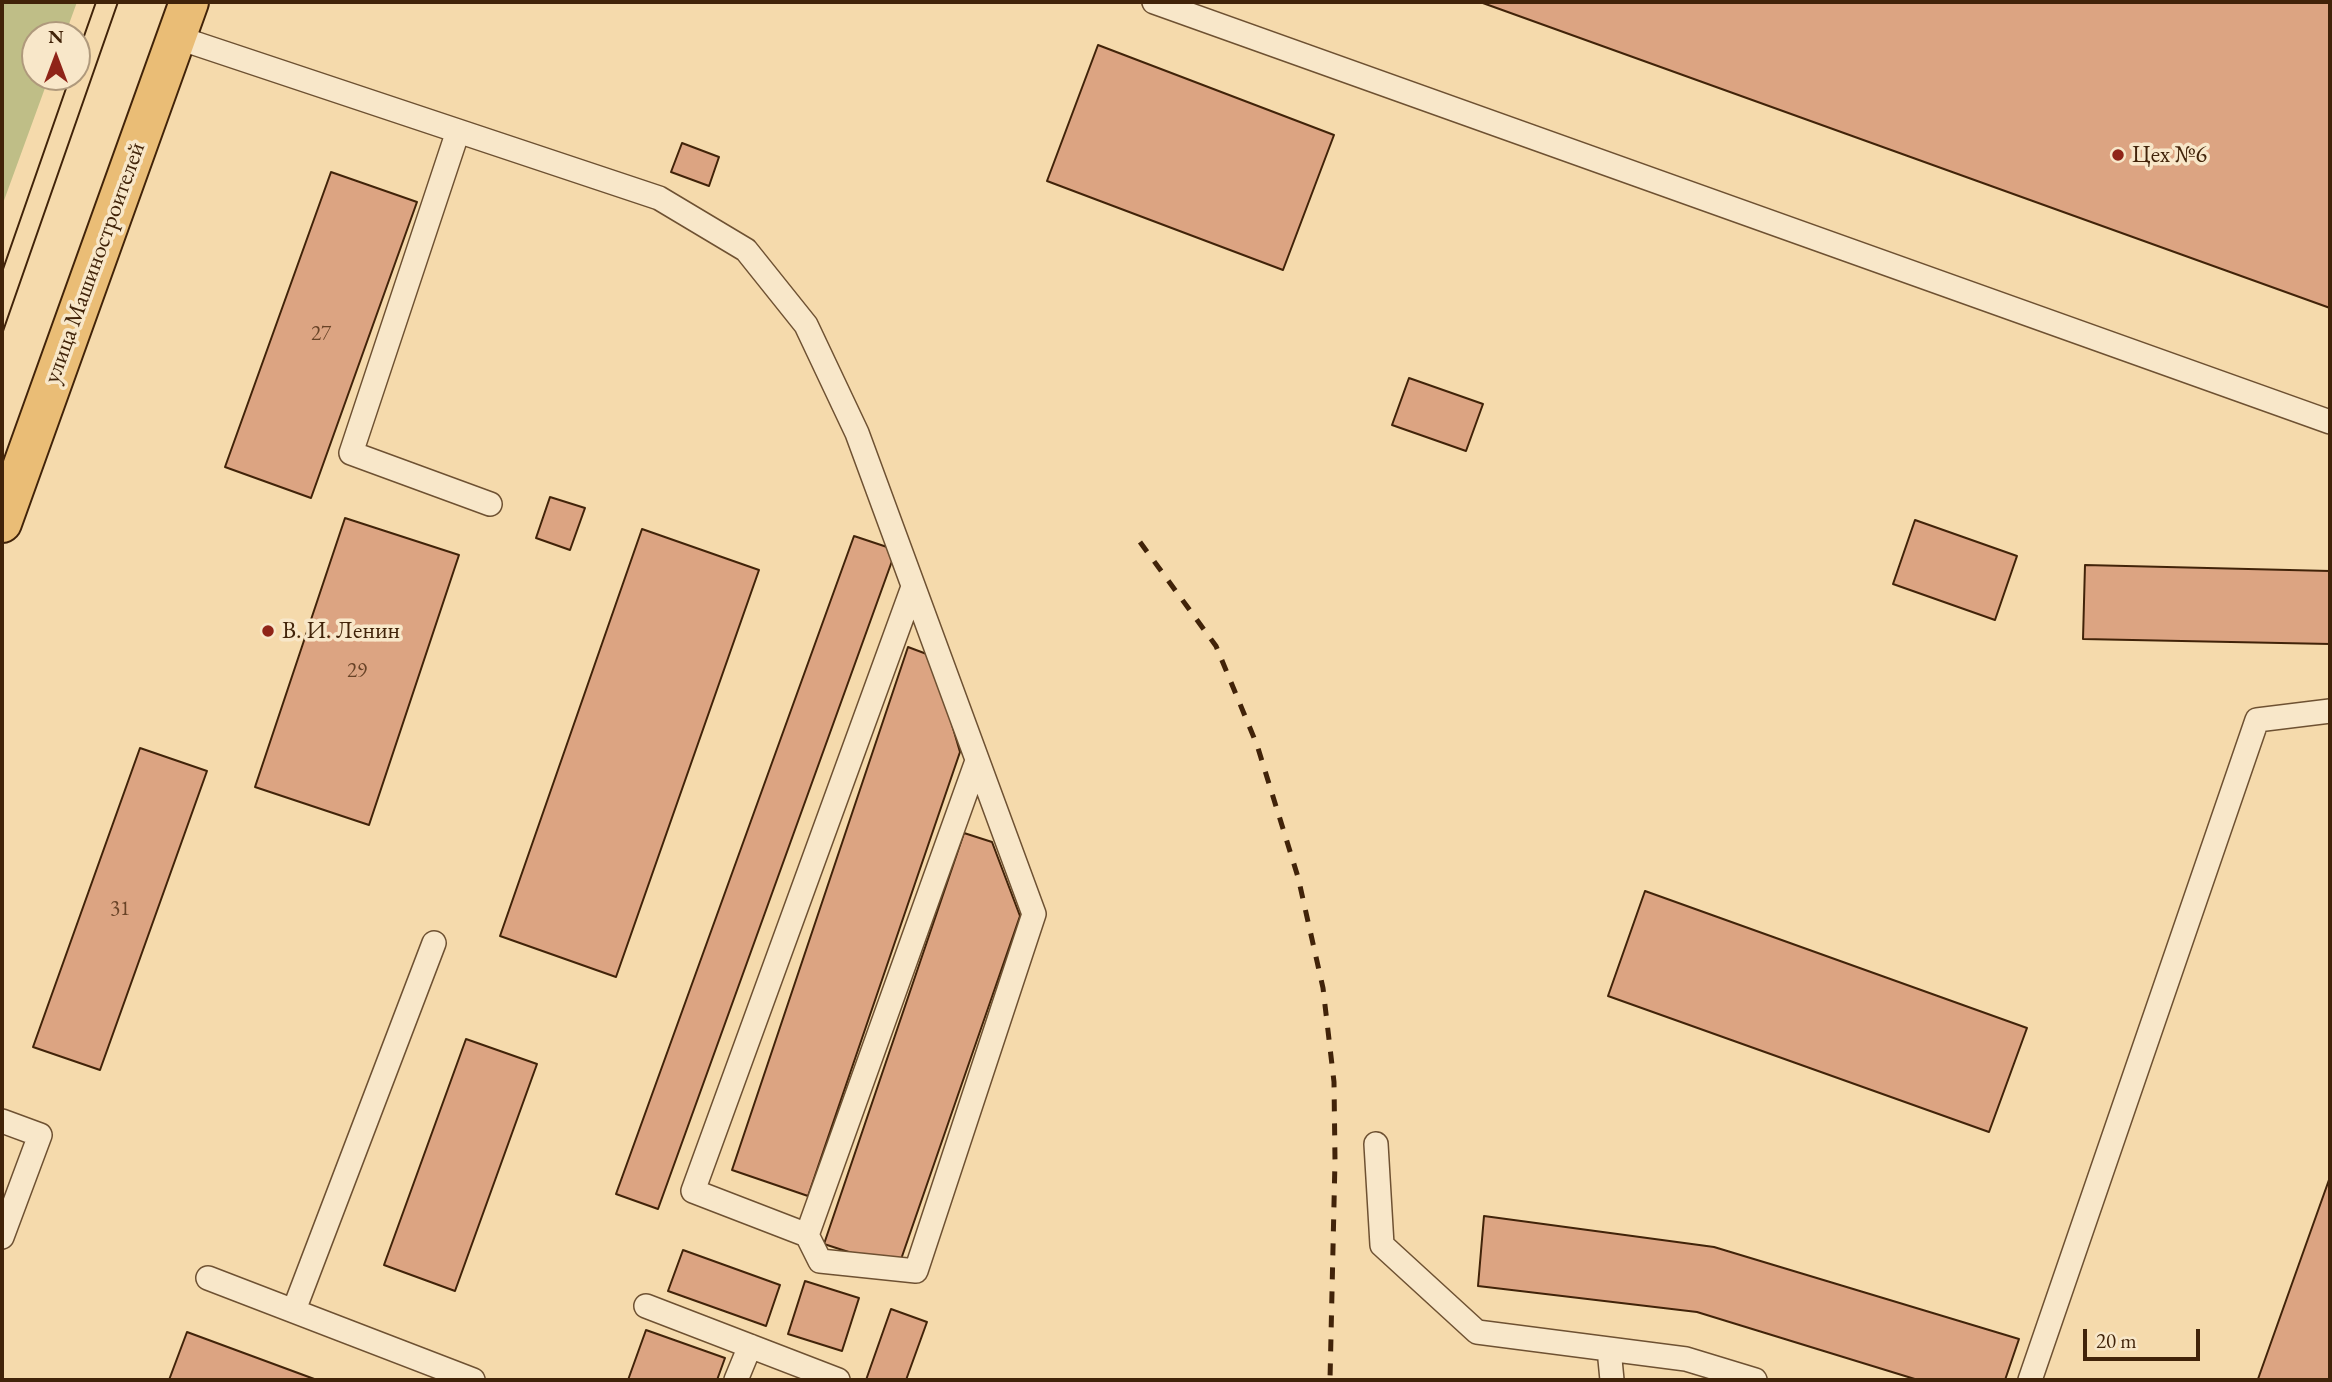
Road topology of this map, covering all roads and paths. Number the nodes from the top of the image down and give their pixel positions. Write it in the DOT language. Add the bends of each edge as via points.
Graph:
graph roads {
  1 [pos="1154,2"];
  2 [pos="183,19"];
  3 [pos="458,131"];
  4 [pos="2330,422"];
  5 [pos="490,504"];
  6 [pos="2,523"];
  7 [pos="913,587"];
  8 [pos="2330,711"];
  9 [pos="977,761"];
  10 [pos="434,943"];
  11 [pos="2,1121"];
  12 [pos="1376,1144"];
  13 [pos="807,1235"];
  14 [pos="2,1237"];
  15 [pos="208,1278"];
  16 [pos="646,1306"];
  17 [pos="294,1310"];
  18 [pos="750,1346"];
  19 [pos="1609,1349"];
  20 [pos="473,1380"];
  21 [pos="736,1380"];
  22 [pos="838,1380"];
  23 [pos="1612,1380"];
  24 [pos="1755,1380"];
  25 [pos="2030,1380"];
  1 -- 4 [label="lane"];
  2 -- 3 [label="lane"];
  2 -- 6 [label="main road, улица Машиностроителей"];
  3 -- 5 [label="lane" via="351,453"];
  3 -- 7 [label="lane" via="659,198 747,250 806,325 857,433"];
  7 -- 9 [label="lane"];
  7 -- 13 [label="lane" via="693,1191"];
  8 -- 25 [label="lane" via="2257,720"];
  9 -- 13 [label="lane"];
  9 -- 13 [label="lane" via="1034,914 916,1271 820,1261"];
  10 -- 17 [label="lane"];
  11 -- 14 [label="lane" via="40,1135"];
  12 -- 19 [label="lane" via="1382,1245 1477,1332"];
  15 -- 17 [label="lane"];
  16 -- 18 [label="lane"];
  17 -- 20 [label="lane"];
  18 -- 21 [label="lane"];
  18 -- 22 [label="lane"];
  19 -- 23 [label="lane"];
  19 -- 24 [label="lane" via="1686,1359"];
}
